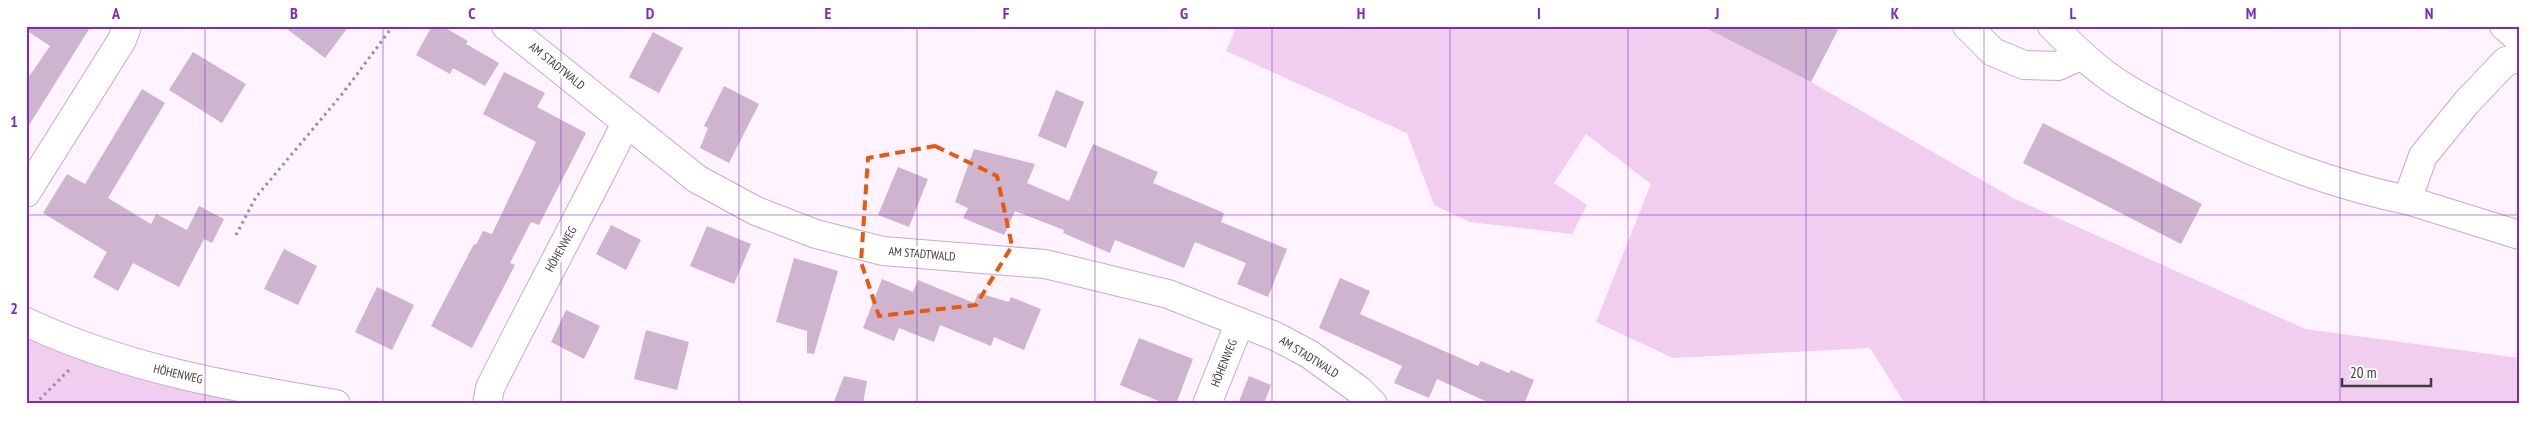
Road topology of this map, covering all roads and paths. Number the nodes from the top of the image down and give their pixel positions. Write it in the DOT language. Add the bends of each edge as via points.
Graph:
graph roads {
  1 [pos="128,26"];
  2 [pos="393,26"];
  3 [pos="506,26"];
  4 [pos="1967,26"];
  5 [pos="2052,26"];
  6 [pos="2504,26"];
  7 [pos="2519,39"];
  8 [pos="2082,55"];
  9 [pos="2519,58"];
  10 [pos="626,123"];
  11 [pos="26,193"];
  12 [pos="2407,200"];
  13 [pos="236,235"];
  14 [pos="2519,235"];
  15 [pos="26,322"];
  16 [pos="1240,322"];
  17 [pos="83,346"];
  18 [pos="36,404"];
  19 [pos="336,404"];
  20 [pos="487,404"];
  21 [pos="1207,404"];
  22 [pos="1373,404"];
  1 -- 11 [label="street"];
  2 -- 13 [label="path" via="343,93 256,197"];
  3 -- 10 [label="street, AM STADTWALD"];
  4 -- 8 [label="street" via="1993,52 2024,65 2058,66"];
  5 -- 8 [label="street"];
  6 -- 7 [label="street"];
  8 -- 12 [label="street" via="2110,78 2178,117 2250,150 2356,189"];
  9 -- 12 [label="street" via="2506,61 2486,81 2423,156"];
  10 -- 16 [label="street, AM STADTWALD" via="697,179 756,212 816,234 883,250 1045,264 1168,294"];
  10 -- 20 [label="street, HÖHENWEG" via="490,388"];
  12 -- 14 [label="street"];
  15 -- 17 [label="street, HÖHENWEG"];
  16 -- 21 [label="street, HÖHENWEG"];
  16 -- 22 [label="street, AM STADTWALD" via="1309,354"];
  17 -- 18 [label="path" via="73,366"];
  17 -- 19 [label="street, HÖHENWEG" via="165,373"];
}
